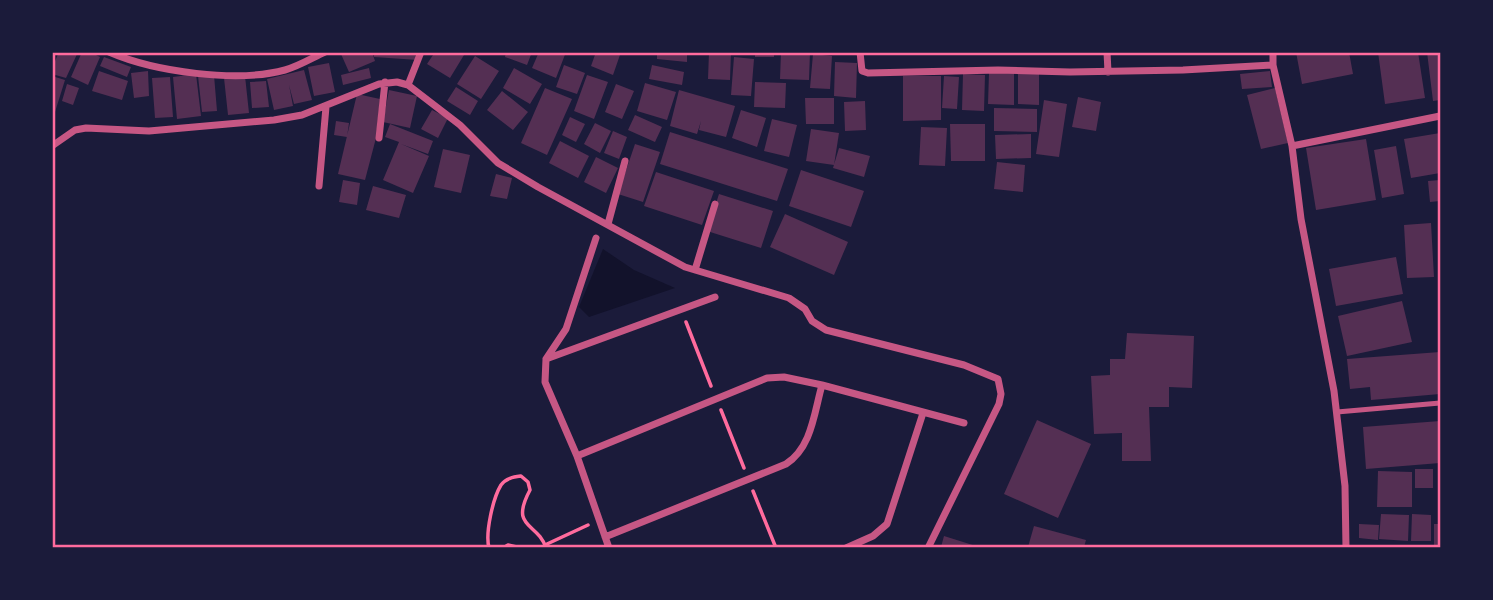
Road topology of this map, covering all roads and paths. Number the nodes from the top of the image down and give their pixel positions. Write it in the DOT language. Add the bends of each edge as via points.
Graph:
graph roads {
  1 [pos="109,52"];
  2 [pos="325,52"];
  3 [pos="421,52"];
  4 [pos="860,52"];
  5 [pos="1107,52"];
  6 [pos="1273,52"];
  7 [pos="1273,65"];
  8 [pos="1108,72"];
  9 [pos="385,82"];
  10 [pos="408,85"];
  11 [pos="326,107"];
  12 [pos="1440,117"];
  13 [pos="379,138"];
  14 [pos="52,146"];
  15 [pos="1292,146"];
  16 [pos="625,161"];
  17 [pos="319,186"];
  18 [pos="715,204"];
  19 [pos="608,224"];
  20 [pos="596,238"];
  21 [pos="695,270"];
  22 [pos="715,297"];
  23 [pos="681,309"];
  24 [pos="546,359"];
  25 [pos="822,385"];
  26 [pos="716,399"];
  27 [pos="1440,403"];
  28 [pos="1337,412"];
  29 [pos="923,413"];
  30 [pos="964,422"];
  31 [pos="577,456"];
  32 [pos="749,480"];
  33 [pos="599,520"];
  34 [pos="605,537"];
  35 [pos="546,546"];
  36 [pos="489,548"];
  37 [pos="503,548"];
  38 [pos="521,548"];
  39 [pos="609,548"];
  40 [pos="776,548"];
  41 [pos="846,548"];
  42 [pos="928,548"];
  43 [pos="1346,548"];
  1 -- 2 [label="street" via="156,68 249,75 284,70"];
  3 -- 10 [label="street"];
  4 -- 8 [label="street" via="860,67 868,73"];
  5 -- 8 [label="street"];
  6 -- 7 [label="street"];
  7 -- 8 [label="street"];
  7 -- 15 [label="street"];
  9 -- 10 [label="street"];
  9 -- 11 [label="street"];
  9 -- 13 [label="street"];
  10 -- 19 [label="street" via="460,125 498,163"];
  11 -- 14 [label="street" via="274,120 185,128 86,128"];
  11 -- 17 [label="street"];
  12 -- 15 [label="street"];
  15 -- 28 [label="street"];
  16 -- 19 [label="street"];
  18 -- 21 [label="street"];
  19 -- 21 [label="street"];
  20 -- 24 [label="street" via="566,329"];
  21 -- 42 [label="street" via="789,298 826,330 964,365 998,379 999,404"];
  22 -- 23 [label="street"];
  23 -- 24 [label="street"];
  23 -- 26 [label="path"];
  24 -- 31 [label="street" via="545,382"];
  25 -- 26 [label="street" via="784,377 766,379"];
  25 -- 29 [label="street"];
  25 -- 32 [label="street" via="805,445 797,457"];
  26 -- 31 [label="street"];
  26 -- 32 [label="path"];
  27 -- 28 [label="lane"];
  28 -- 43 [label="street"];
  29 -- 30 [label="street"];
  29 -- 41 [label="street" via="887,524"];
  31 -- 33 [label="street"];
  32 -- 34 [label="street"];
  32 -- 40 [label="path"];
  33 -- 34 [label="street"];
  33 -- 35 [label="path"];
  34 -- 39 [label="street"];
  35 -- 36 [label="path" via="523,517 523,503 530,490 522,476 501,485 486,538"];
  37 -- 38 [label="path"];
}
